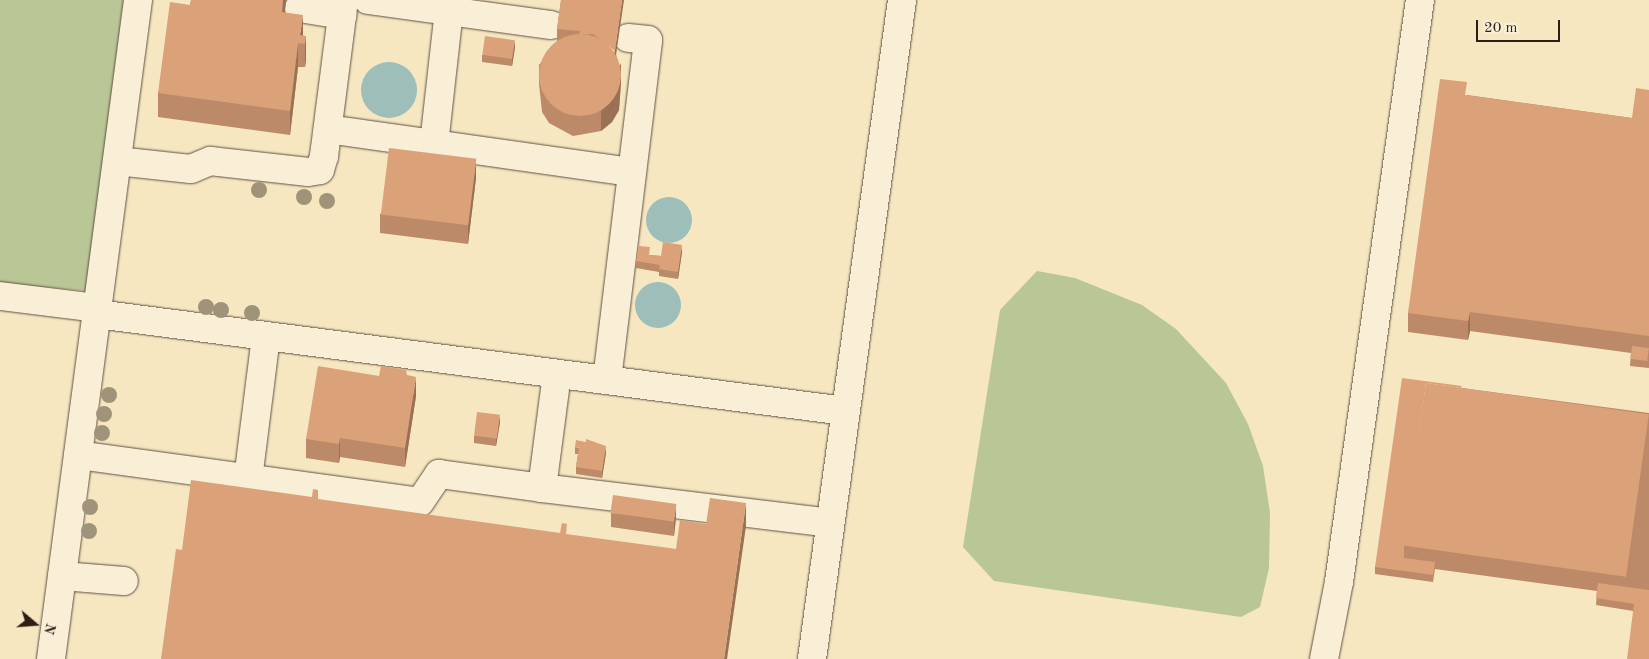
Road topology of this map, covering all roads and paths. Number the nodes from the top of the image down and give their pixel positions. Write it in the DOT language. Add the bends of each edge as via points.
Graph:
graph roads {
  1 [pos="138,0"];
  2 [pos="368,0"];
  3 [pos="902,0"];
  4 [pos="1420,0"];
  5 [pos="343,7"];
  6 [pos="299,8"];
  7 [pos="449,11"];
  8 [pos="551,25"];
  9 [pos="628,38"];
  10 [pos="328,129"];
  11 [pos="427,149"];
  12 [pos="117,160"];
  13 [pos="632,172"];
  14 [pos="0,296"];
  15 [pos="97,311"];
  16 [pos="266,336"];
  17 [pos="558,374"];
  18 [pos="607,380"];
  19 [pos="845,412"];
  20 [pos="78,455"];
  21 [pos="248,479"];
  22 [pos="542,488"];
  23 [pos="830,523"];
  24 [pos="62,576"];
  25 [pos="124,582"];
  26 [pos="51,659"];
  27 [pos="812,659"];
  28 [pos="1324,659"];
  1 -- 12 [label="lane"];
  2 -- 7 [label="lane"];
  3 -- 19 [label="lane"];
  4 -- 28 [label="lane" via="1339,582"];
  5 -- 6 [label="lane"];
  5 -- 10 [label="lane"];
  7 -- 8 [label="lane"];
  7 -- 11 [label="lane"];
  9 -- 13 [label="lane" via="648,40"];
  10 -- 11 [label="lane"];
  10 -- 12 [label="lane" via="320,170 308,172 210,161 191,169"];
  11 -- 13 [label="lane"];
  12 -- 15 [label="lane"];
  13 -- 18 [label="lane"];
  14 -- 15 [label="lane"];
  15 -- 16 [label="lane"];
  15 -- 20 [label="lane"];
  16 -- 17 [label="lane"];
  16 -- 21 [label="lane"];
  17 -- 18 [label="lane"];
  17 -- 22 [label="lane"];
  18 -- 19 [label="lane"];
  19 -- 23 [label="lane"];
  20 -- 21 [label="lane"];
  20 -- 24 [label="lane"];
  21 -- 22 [label="lane" via="420,502 439,474"];
  22 -- 23 [label="lane"];
  23 -- 27 [label="lane"];
  24 -- 25 [label="lane"];
  24 -- 26 [label="lane"];
}
